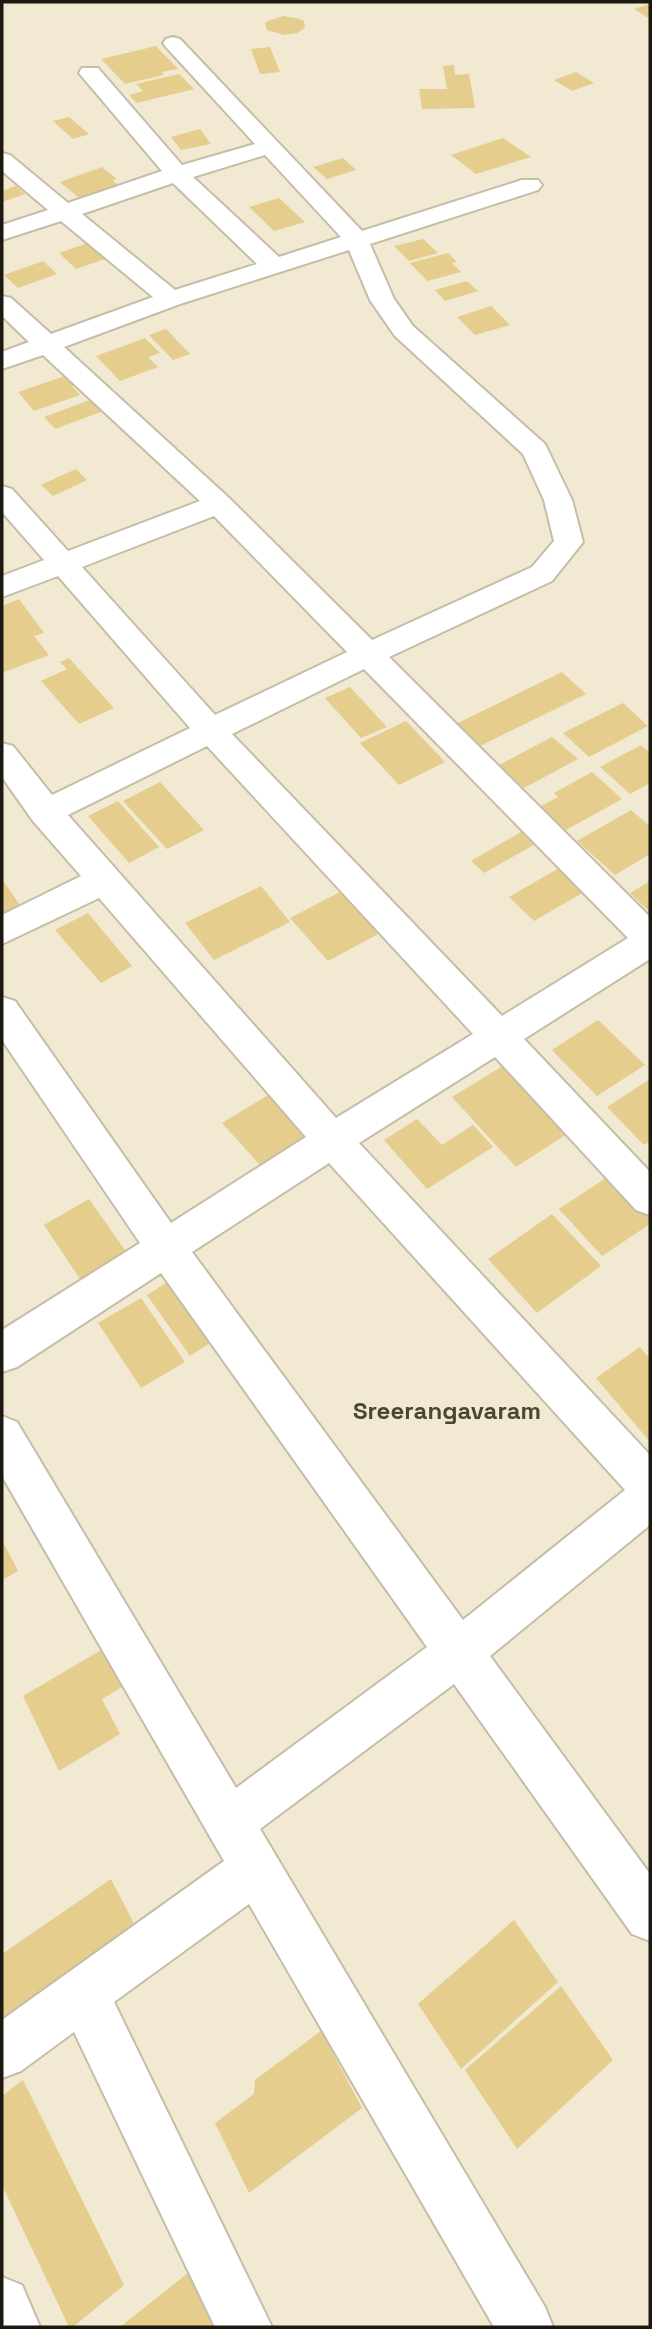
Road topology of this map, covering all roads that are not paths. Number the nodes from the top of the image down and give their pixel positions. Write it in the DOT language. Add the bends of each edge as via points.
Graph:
graph roads {
  1 [pos="173,43"];
  2 [pos="90,73"];
  3 [pos="271,146"];
  4 [pos="2,160"];
  5 [pos="177,174"];
  6 [pos="530,185"];
  7 [pos="65,212"];
  8 [pos="2,233"];
  9 [pos="356,239"];
  10 [pos="275,266"];
  11 [pos="171,299"];
  12 [pos="2,303"];
  13 [pos="46,346"];
  14 [pos="2,361"];
  15 [pos="2,495"];
  16 [pos="219,504"];
  17 [pos="63,564"];
  18 [pos="2,587"];
  19 [pos="368,654"];
  20 [pos="211,731"];
  21 [pos="2,754"];
  22 [pos="45,812"];
  23 [pos="103,880"];
  24 [pos="2,931"];
  25 [pos="650,941"];
  26 [pos="2,1011"];
  27 [pos="498,1037"];
  28 [pos="331,1141"];
  29 [pos="650,1198"];
  30 [pos="166,1248"];
  31 [pos="2,1353"];
  32 [pos="2,1436"];
  33 [pos="650,1486"];
  34 [pos="650,1497"];
  35 [pos="460,1651"];
  36 [pos="230,1822"];
  37 [pos="256,1868"];
  38 [pos="650,1916"];
  39 [pos="82,1993"];
  40 [pos="2,2052"];
  41 [pos="2,2305"];
  42 [pos="12,2327"];
  43 [pos="244,2327"];
  44 [pos="525,2327"];
  1 -- 3 [label="street"];
  2 -- 5 [label="street"];
  3 -- 5 [label="street"];
  3 -- 9 [label="street"];
  4 -- 7 [label="street"];
  5 -- 7 [label="street"];
  5 -- 10 [label="street"];
  6 -- 9 [label="street"];
  7 -- 8 [label="street"];
  7 -- 11 [label="street"];
  9 -- 10 [label="street"];
  9 -- 19 [label="street" via="382,300 404,331 536,450 558,500 569,541 542,574"];
  10 -- 11 [label="street"];
  11 -- 13 [label="street"];
  12 -- 13 [label="street"];
  13 -- 14 [label="street"];
  13 -- 16 [label="street"];
  15 -- 17 [label="street"];
  16 -- 17 [label="street"];
  16 -- 19 [label="street"];
  17 -- 18 [label="street"];
  17 -- 20 [label="street"];
  19 -- 20 [label="street"];
  19 -- 25 [label="street"];
  20 -- 22 [label="street"];
  20 -- 27 [label="street"];
  21 -- 22 [label="street"];
  22 -- 23 [label="street"];
  23 -- 24 [label="street"];
  23 -- 28 [label="street"];
  25 -- 27 [label="street"];
  26 -- 30 [label="street"];
  27 -- 28 [label="street"];
  27 -- 29 [label="street"];
  28 -- 30 [label="street"];
  28 -- 33 [label="street"];
  30 -- 31 [label="street"];
  30 -- 35 [label="street"];
  32 -- 36 [label="street"];
  34 -- 35 [label="street"];
  35 -- 36 [label="street"];
  35 -- 38 [label="street"];
  36 -- 37 [label="street"];
  37 -- 39 [label="street"];
  37 -- 44 [label="street"];
  39 -- 40 [label="street"];
  39 -- 43 [label="street"];
  41 -- 42 [label="street"];
}
